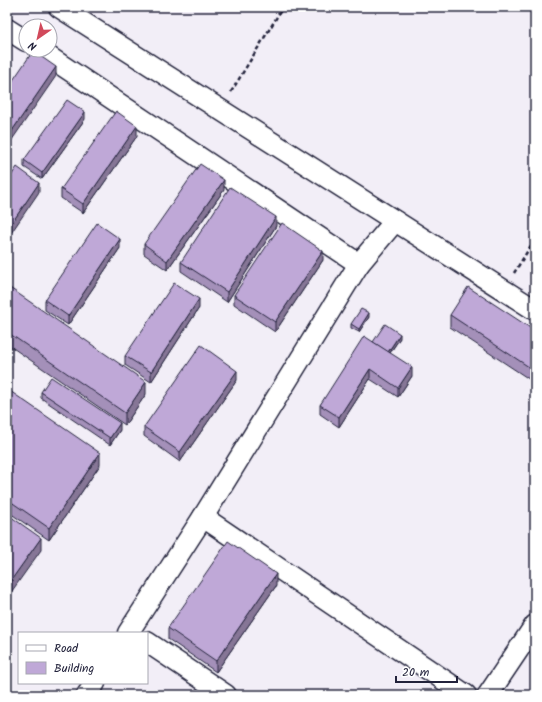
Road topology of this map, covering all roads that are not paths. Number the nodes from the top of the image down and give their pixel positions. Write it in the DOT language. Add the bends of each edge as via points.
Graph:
graph roads {
  1 [pos="59,7"];
  2 [pos="7,28"];
  3 [pos="18,36"];
  4 [pos="51,58"];
  5 [pos="394,221"];
  6 [pos="359,264"];
  7 [pos="535,310"];
  8 [pos="203,517"];
  9 [pos="535,626"];
  10 [pos="130,632"];
  11 [pos="148,643"];
  12 [pos="94,684"];
  13 [pos="87,695"];
  14 [pos="226,695"];
  15 [pos="466,695"];
  16 [pos="488,695"];
  1 -- 5 [label="street"];
  2 -- 3 [label="street"];
  4 -- 6 [label="street"];
  5 -- 6 [label="street"];
  5 -- 7 [label="street"];
  6 -- 8 [label="street"];
  8 -- 10 [label="street"];
  8 -- 15 [label="street"];
  9 -- 16 [label="street"];
  11 -- 14 [label="street"];
  12 -- 13 [label="street"];
}
